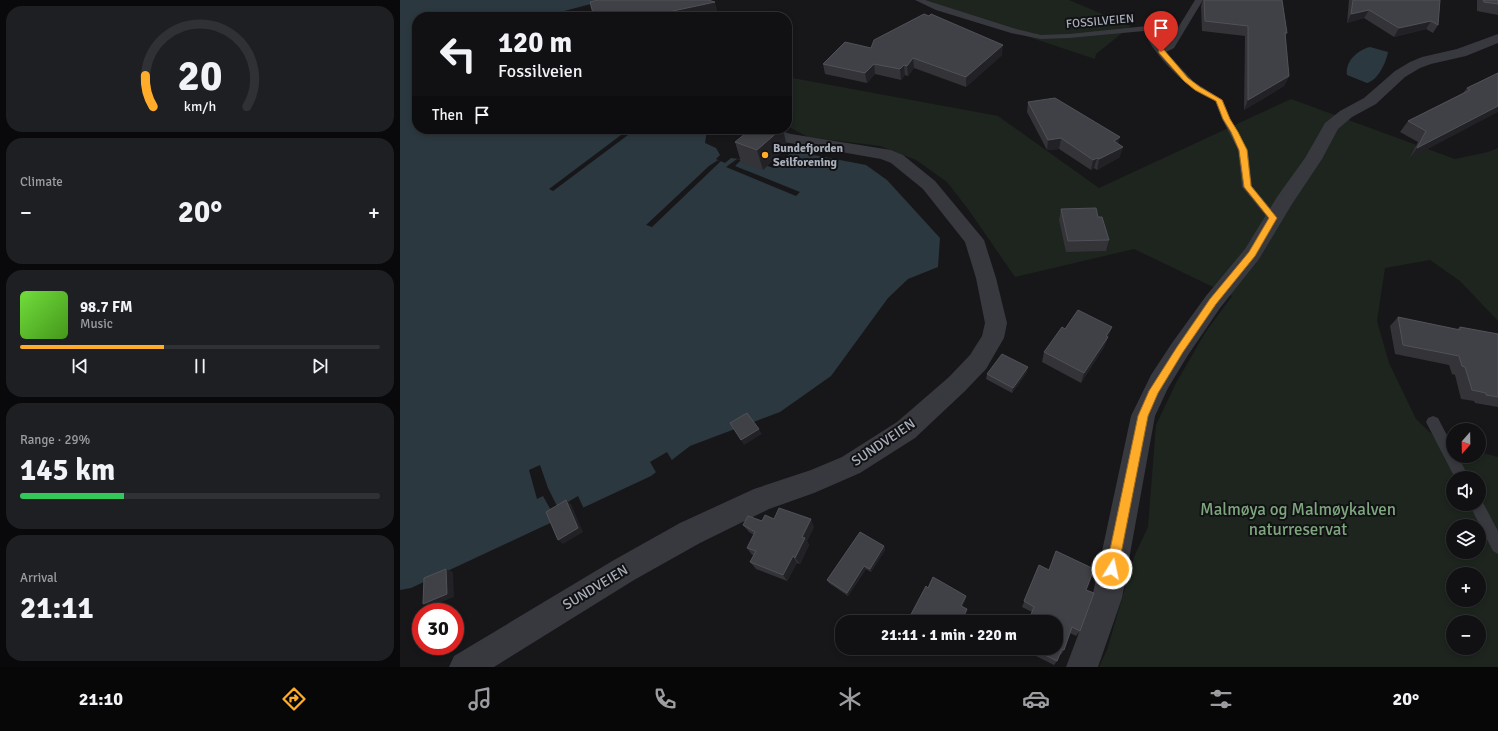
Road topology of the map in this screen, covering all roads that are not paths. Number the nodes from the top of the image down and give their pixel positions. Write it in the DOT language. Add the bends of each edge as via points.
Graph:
graph roads {
  1 [pos="919,0"];
  2 [pos="1199,0"];
  3 [pos="1496,41"];
  4 [pos="1161,52"];
  5 [pos="775,134"];
  6 [pos="1273,218"];
  7 [pos="1433,422"];
  8 [pos="1458,471"];
  9 [pos="1480,511"];
  10 [pos="1498,546"];
  11 [pos="465,667"];
  12 [pos="1082,667"];
  1 -- 4 [label="lane, FOSSILVEIEN" via="1014,32 1041,37 1147,28"];
  2 -- 4 [label="lane" via="1170,46"];
  3 -- 6 [label="street" via="1415,65 1400,74 1370,102 1337,120"];
  4 -- 6 [label="lane, FOSSILVEIEN" via="1186,80 1219,100 1243,150 1247,187"];
  5 -- 11 [label="street, SUNDVEIEN" via="791,139 885,154 897,159 928,185 974,240 996,323 993,338 978,362 957,384 906,430 857,461 814,481 763,498 690,532"];
  6 -- 12 [label="street" via="1252,254 1213,302 1180,349 1159,382 1143,416 1107,598"];
  7 -- 8 [label="lane"];
  9 -- 10 [label="lane"];
}
